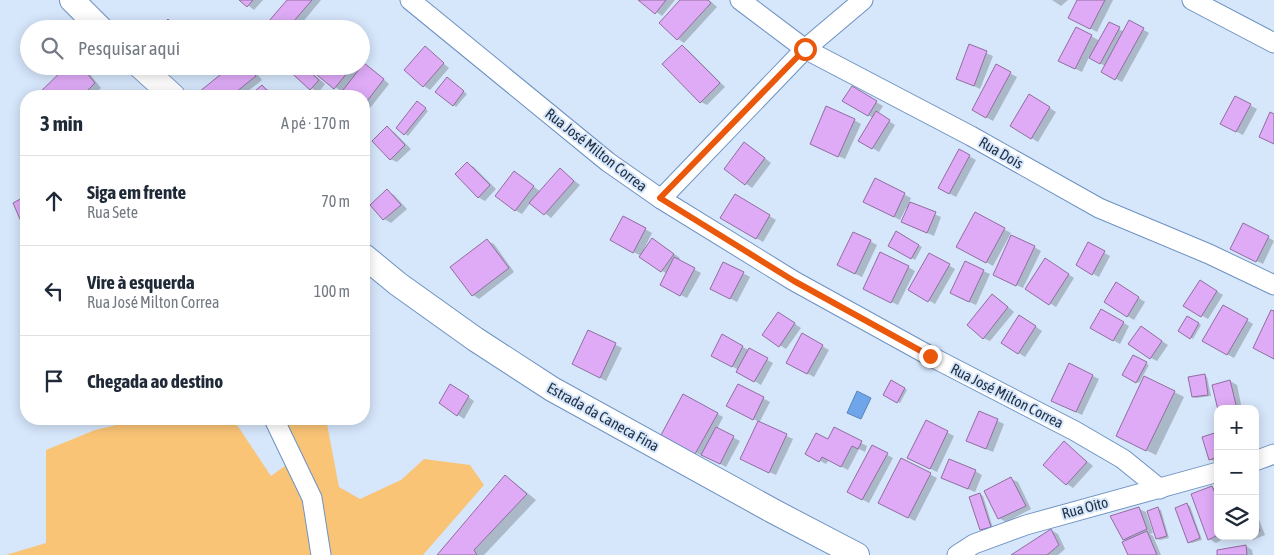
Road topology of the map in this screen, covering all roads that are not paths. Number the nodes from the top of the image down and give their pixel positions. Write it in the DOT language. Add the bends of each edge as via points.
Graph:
graph roads {
  1 [pos="72,0"];
  2 [pos="410,0"];
  3 [pos="740,0"];
  4 [pos="863,0"];
  5 [pos="1197,1"];
  6 [pos="93,20"];
  7 [pos="1274,43"];
  8 [pos="805,49"];
  9 [pos="149,75"];
  10 [pos="163,90"];
  11 [pos="660,198"];
  12 [pos="370,261"];
  13 [pos="1274,285"];
  14 [pos="277,425"];
  15 [pos="1274,454"];
  16 [pos="1259,460"];
  17 [pos="1214,473"];
  18 [pos="1160,489"];
  19 [pos="321,555"];
  20 [pos="857,555"];
  21 [pos="957,555"];
  1 -- 6 [label="street"];
  2 -- 11 [label="street, Rua José Milton Correa" via="608,162"];
  3 -- 8 [label="street, Rua Dois"];
  4 -- 8 [label="street"];
  5 -- 7 [label="street"];
  8 -- 11 [label="street"];
  8 -- 13 [label="street, Rua Dois" via="971,136 1098,208"];
  9 -- 10 [label="street"];
  11 -- 18 [label="street, Rua José Milton Correa" via="794,281 1076,431 1123,459"];
  12 -- 20 [label="street, Estrada da Caneca Fina" via="475,339 552,389"];
  14 -- 19 [label="street" via="312,498"];
  15 -- 16 [label="street"];
  17 -- 18 [label="street, Rua Oito"];
  18 -- 21 [label="street, Rua Oito" via="1026,524 974,544"];
}
